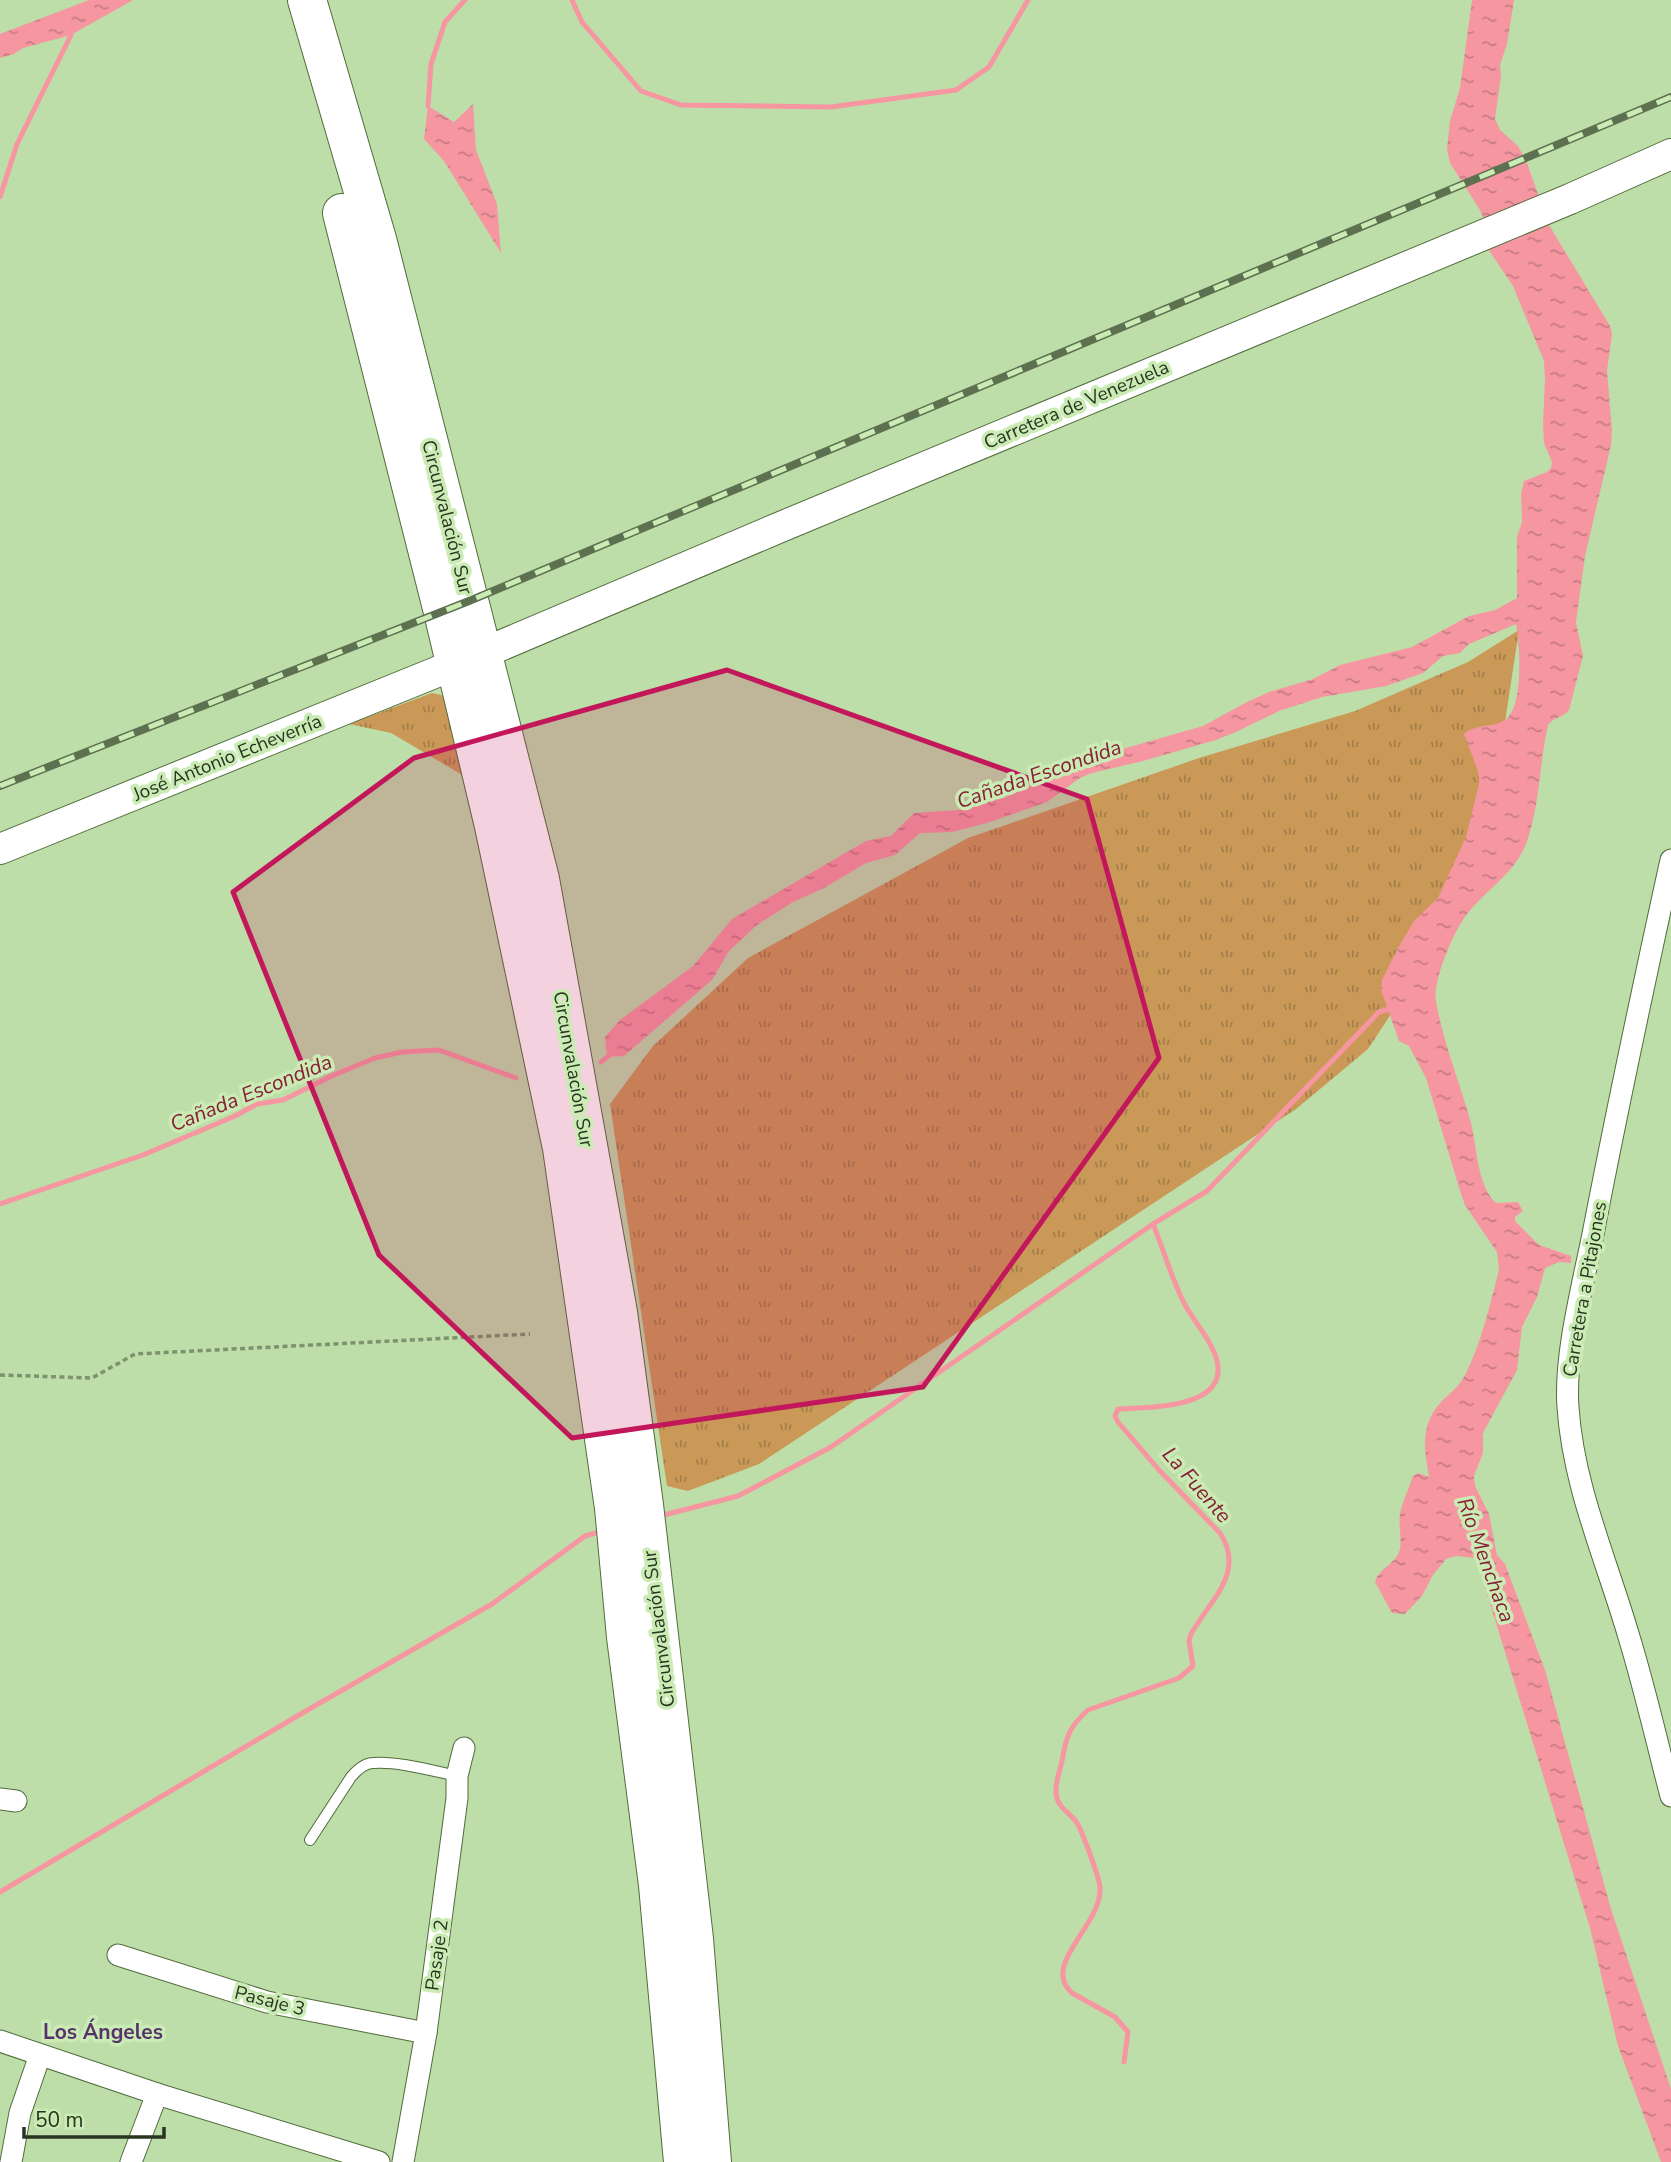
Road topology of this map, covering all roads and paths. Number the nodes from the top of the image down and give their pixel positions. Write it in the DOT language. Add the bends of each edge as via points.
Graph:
graph roads {
  1 [pos="280,0"];
  2 [pos="307,0"];
  3 [pos="1671,154"];
  4 [pos="468,659"];
  5 [pos="0,849"];
  6 [pos="1671,860"];
  7 [pos="530,1334"];
  8 [pos="0,1375"];
  9 [pos="631,1522"];
  10 [pos="464,1748"];
  11 [pos="457,1776"];
  12 [pos="1671,1796"];
  13 [pos="310,1840"];
  14 [pos="118,1955"];
  15 [pos="426,2034"];
  16 [pos="0,2041"];
  17 [pos="40,2054"];
  18 [pos="157,2094"];
  19 [pos="11,2162"];
  20 [pos="131,2162"];
  21 [pos="379,2162"];
  22 [pos="402,2162"];
  23 [pos="683,2162"];
  24 [pos="712,2162"];
  1 -- 4 [label="highway, Circunvalación Sur" via="348,234 443,612"];
  2 -- 4 [label="highway, Circunvalación Sur" via="377,239"];
  3 -- 4 [label="main road, Carretera de Venezuela"];
  4 -- 5 [label="main road, José Antonio Echeverría"];
  4 -- 9 [label="highway, Circunvalación Sur" via="494,826 562,1148"];
  6 -- 12 [label="street, Carretera a Pitajones" via="1584,1277 1567,1403 1586,1503 1629,1636"];
  7 -- 8 [label="path" via="135,1354 92,1377"];
  9 -- 23 [label="highway, Circunvalación Sur" via="626,1637 658,1885"];
  9 -- 24 [label="highway, Circunvalación Sur" via="694,1940"];
  10 -- 11 [label="street, Pasaje 2"];
  11 -- 13 [label="lane" via="372,1762 358,1768"];
  11 -- 15 [label="street, Pasaje 2"];
  14 -- 15 [label="street, Pasaje 3" via="267,2002"];
  15 -- 22 [label="street, Pasaje 2"];
  16 -- 17 [label="street"];
  17 -- 18 [label="street"];
  17 -- 19 [label="street" via="20,2113"];
  18 -- 20 [label="street"];
  18 -- 21 [label="street"];
}
